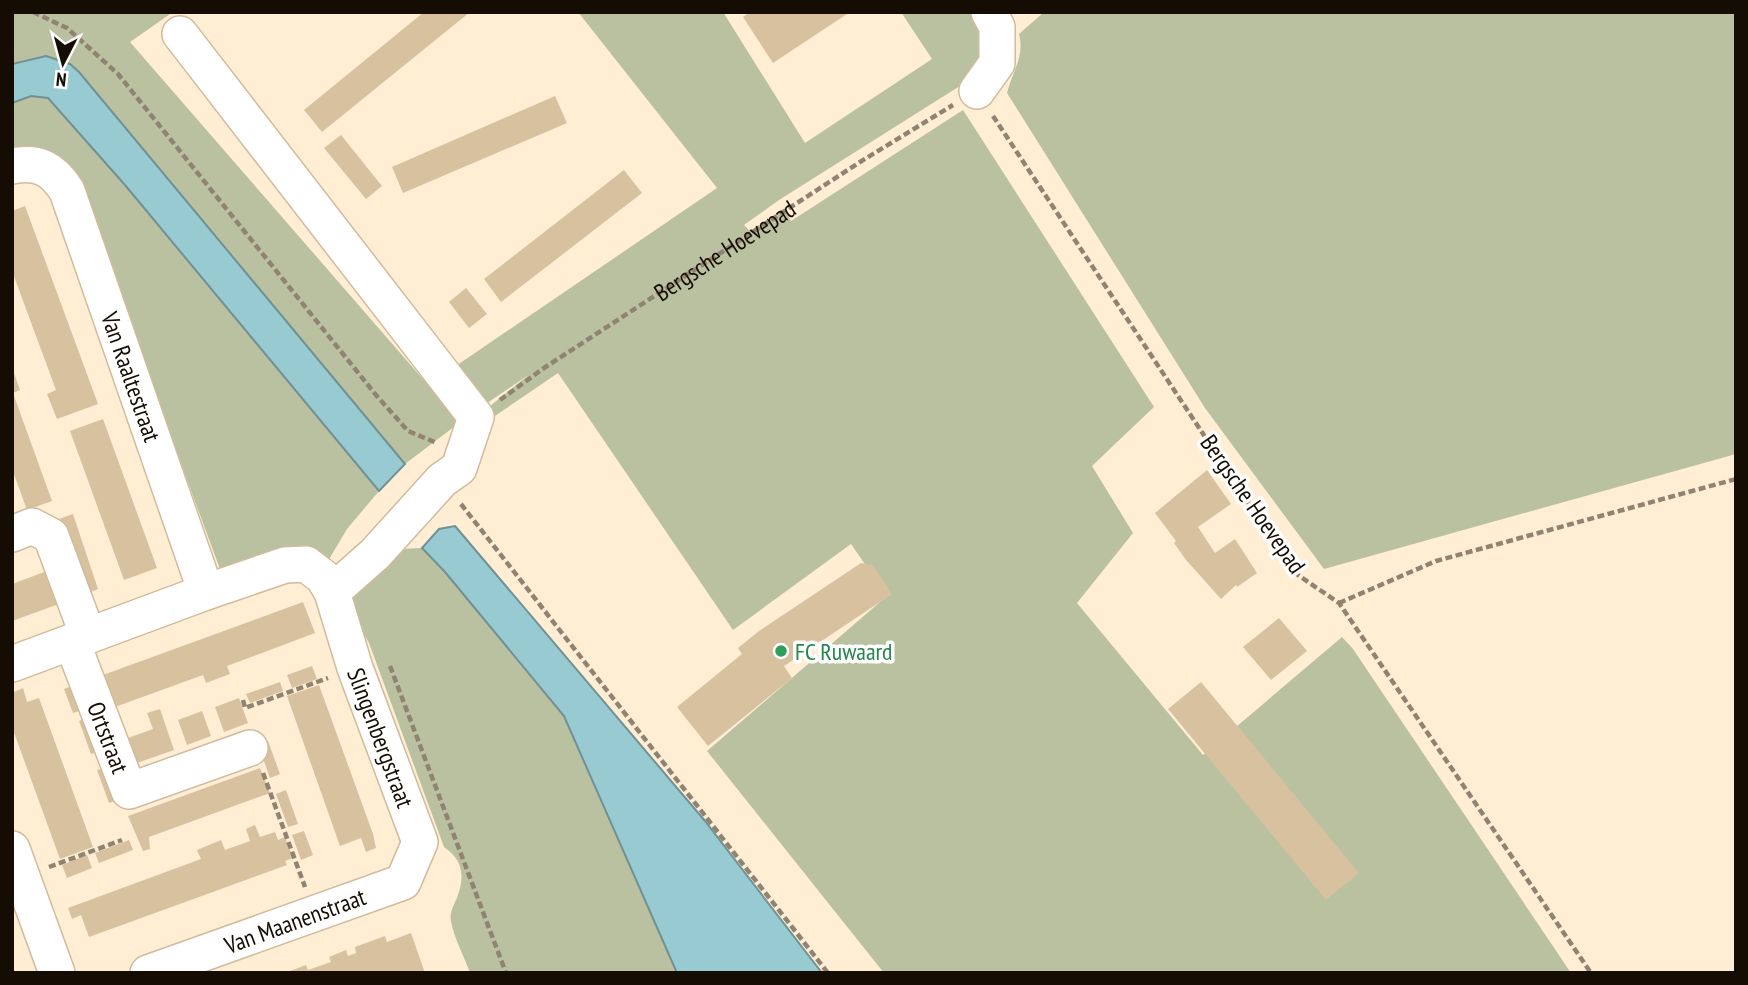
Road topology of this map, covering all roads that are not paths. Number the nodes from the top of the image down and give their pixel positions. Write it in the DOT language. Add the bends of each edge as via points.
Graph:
graph roads {
  1 [pos="989,12"];
  2 [pos="180,34"];
  3 [pos="976,91"];
  4 [pos="12,166"];
  5 [pos="12,534"];
  6 [pos="206,592"];
  7 [pos="332,592"];
  8 [pos="80,639"];
  9 [pos="12,664"];
  10 [pos="250,748"];
  11 [pos="17,863"];
  12 [pos="403,882"];
  13 [pos="57,973"];
  14 [pos="148,973"];
  1 -- 3 [label="street" via="998,27 997,63"];
  2 -- 7 [label="street" via="487,429 448,465 374,554"];
  4 -- 6 [label="street, Van Raaltestraat" via="32,163 47,169 67,191"];
  5 -- 8 [label="street, Ortstraat" via="32,526 51,536"];
  6 -- 7 [label="street" via="285,565 306,564"];
  6 -- 8 [label="street"];
  7 -- 12 [label="street, Slingenbergstraat" via="371,662 420,842"];
  8 -- 9 [label="street"];
  8 -- 10 [label="street, Ortstraat" via="129,791"];
  11 -- 13 [label="street"];
  12 -- 14 [label="street, Van Maanenstraat"];
}
